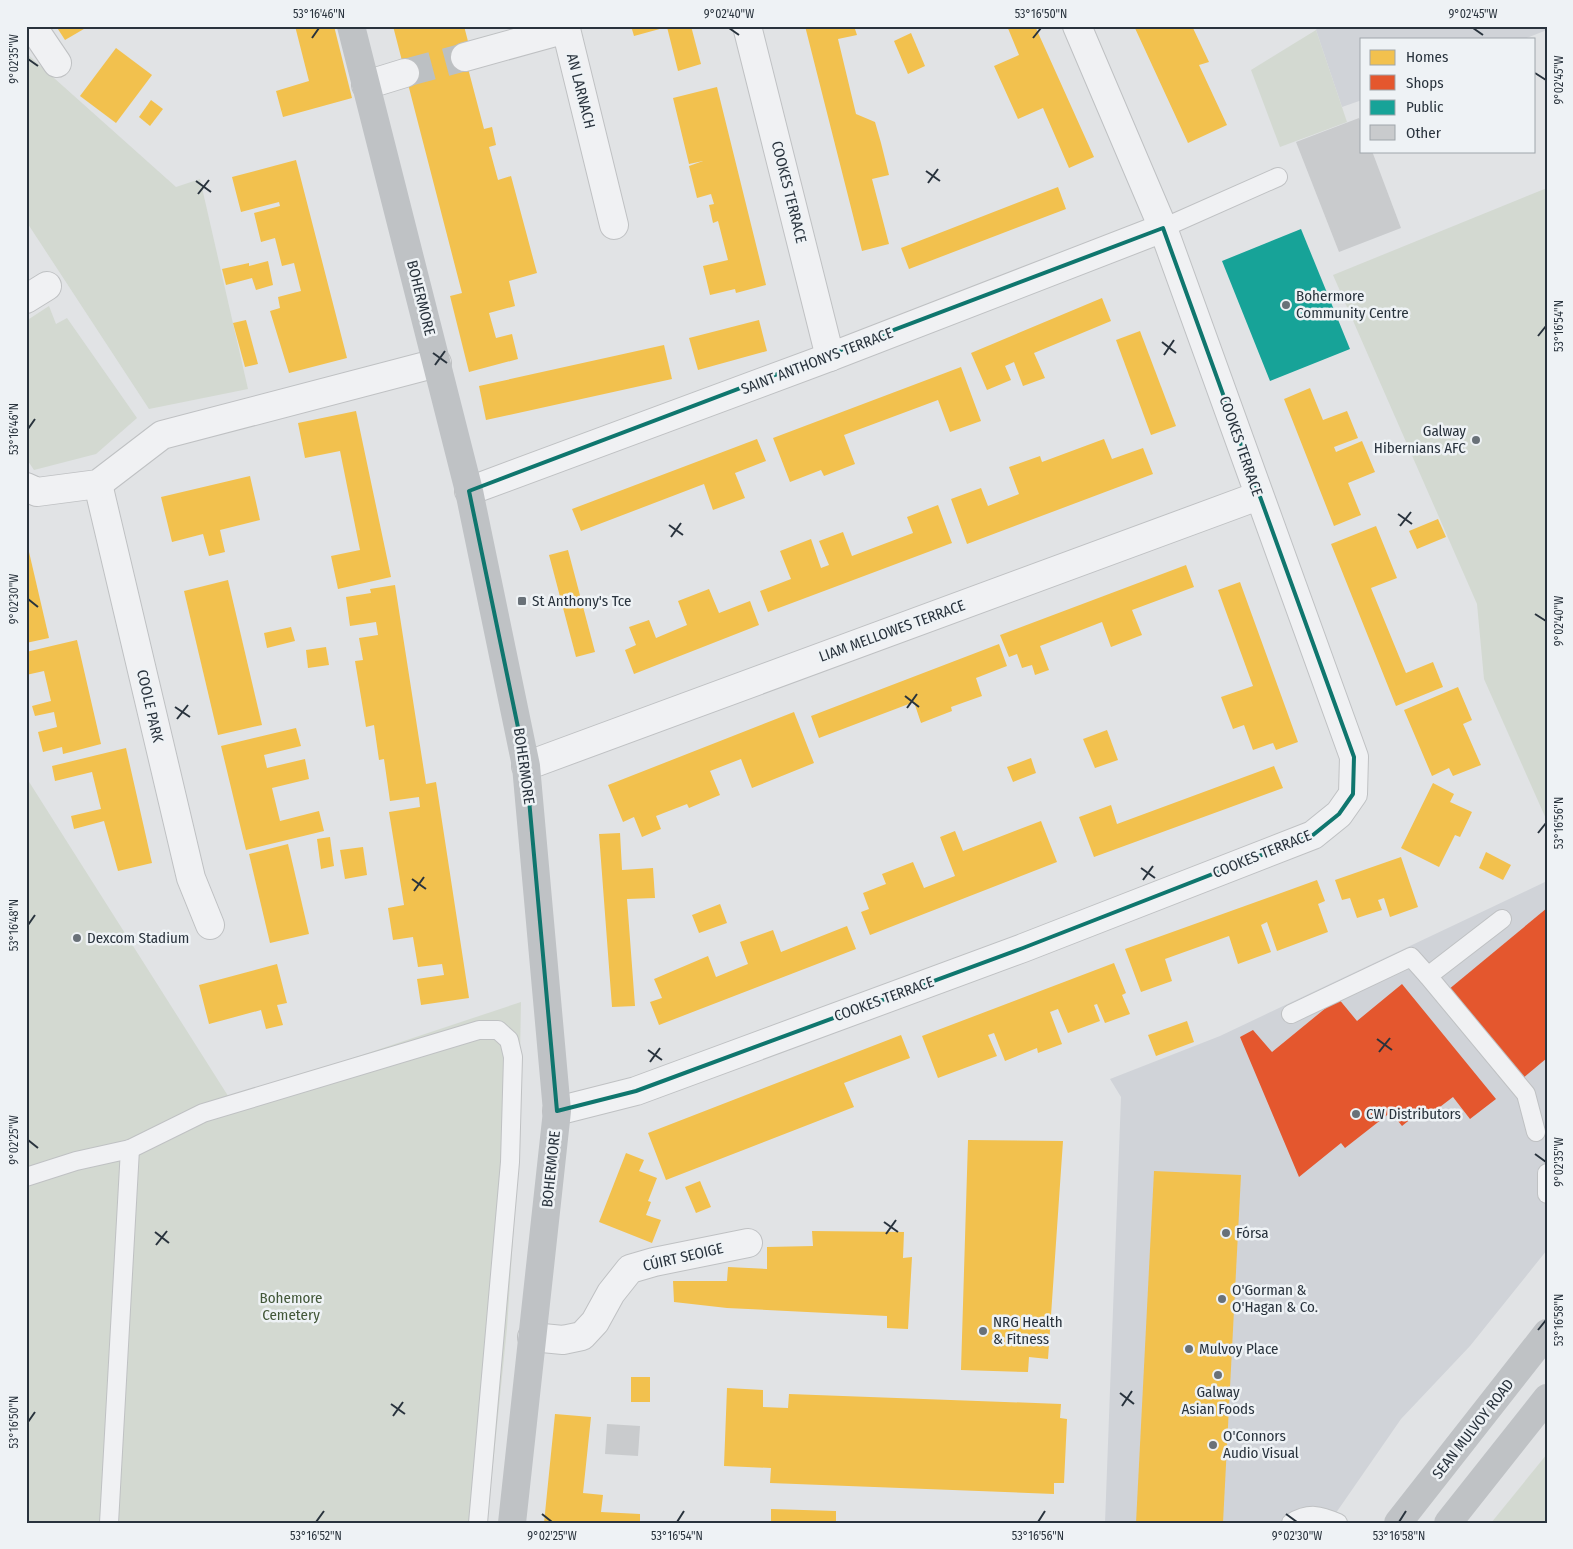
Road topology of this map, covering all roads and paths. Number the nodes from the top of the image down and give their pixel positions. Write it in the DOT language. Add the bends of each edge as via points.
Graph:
graph roads {
  1 [pos="32,26"];
  2 [pos="351,26"];
  3 [pos="747,26"];
  4 [pos="1077,26"];
  5 [pos="465,57"];
  6 [pos="57,63"];
  7 [pos="405,73"];
  8 [pos="366,85"];
  9 [pos="1278,177"];
  10 [pos="614,225"];
  11 [pos="1163,228"];
  12 [pos="830,357"];
  13 [pos="438,363"];
  14 [pos="98,484"];
  15 [pos="26,487"];
  16 [pos="470,491"];
  17 [pos="1258,496"];
  18 [pos="526,766"];
  19 [pos="1502,919"];
  20 [pos="210,925"];
  21 [pos="1428,976"];
  22 [pos="1291,1014"];
  23 [pos="557,1111"];
  24 [pos="1536,1132"];
  25 [pos="130,1149"];
  26 [pos="1547,1173"];
  27 [pos="26,1177"];
  28 [pos="1547,1194"];
  29 [pos="748,1243"];
  30 [pos="1547,1333"];
  31 [pos="532,1337"];
  32 [pos="1547,1398"];
  33 [pos="110,1523"];
  34 [pos="478,1523"];
  35 [pos="512,1523"];
  36 [pos="1291,1523"];
  37 [pos="1338,1523"];
  38 [pos="1398,1523"];
  39 [pos="1448,1523"];
  1 -- 6 [label="street"];
  2 -- 8 [label="main road, BOHERMORE"];
  3 -- 12 [label="street, COOKES TERRACE"];
  4 -- 11 [label="street, COOKES TERRACE"];
  5 -- 10 [label="street, AN LARNACH" via="566,30"];
  7 -- 8 [label="street"];
  8 -- 13 [label="main road, BOHERMORE"];
  9 -- 11 [label="lane"];
  11 -- 12 [label="street, SAINT ANTHONYS TERRACE"];
  11 -- 17 [label="street, COOKES TERRACE"];
  12 -- 16 [label="street, SAINT ANTHONYS TERRACE"];
  13 -- 14 [label="street" via="162,435"];
  13 -- 16 [label="main road, BOHERMORE"];
  14 -- 15 [label="street" via="37,492"];
  14 -- 20 [label="street, COOLE PARK" via="191,878"];
  16 -- 18 [label="main road, BOHERMORE"];
  17 -- 18 [label="street, LIAM MELLOWES TERRACE"];
  17 -- 23 [label="street, COOKES TERRACE" via="1354,757 1353,794 1339,814 1313,835 1023,948 636,1091"];
  18 -- 23 [label="main road, BOHERMORE"];
  19 -- 21 [label="lane"];
  21 -- 22 [label="lane" via="1411,956"];
  21 -- 24 [label="lane" via="1526,1094"];
  23 -- 31 [label="main road, BOHERMORE"];
  25 -- 27 [label="lane"];
  25 -- 33 [label="lane"];
  25 -- 34 [label="lane" via="203,1113 479,1030 498,1030 509,1040 512,1057 510,1162"];
  26 -- 28 [label="lane"];
  29 -- 31 [label="street, CÚIRT SEOIGE" via="630,1270 582,1336 564,1340"];
  30 -- 38 [label="main road, SEAN MULVOY ROAD"];
  31 -- 35 [label="main road, BOHERMORE"];
  32 -- 39 [label="main road"];
  36 -- 37 [label="lane" via="1298,1518 1318,1515"];
}
